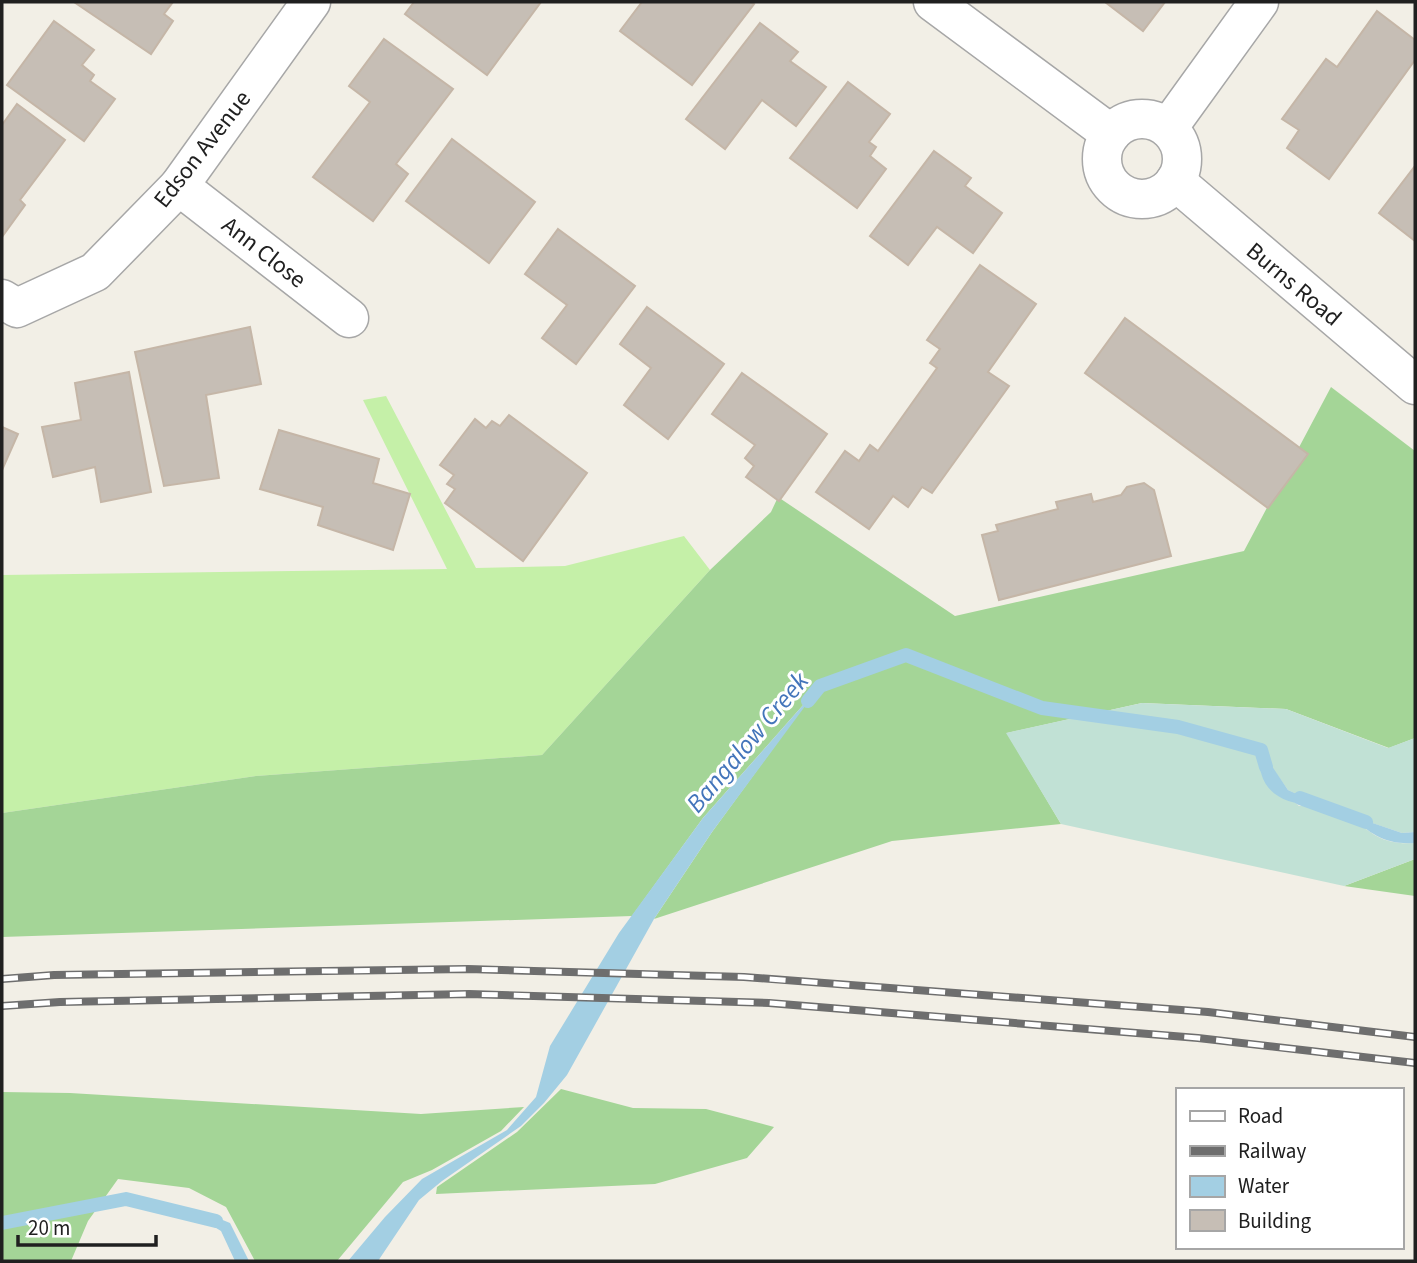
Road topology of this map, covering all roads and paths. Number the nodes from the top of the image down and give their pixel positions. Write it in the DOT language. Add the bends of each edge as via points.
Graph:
graph roads {
  1 [pos="311,2"];
  2 [pos="933,2"];
  3 [pos="1259,2"];
  4 [pos="1168,128"];
  5 [pos="1111,134"];
  6 [pos="1175,181"];
  7 [pos="179,186"];
  8 [pos="2,299"];
  9 [pos="349,318"];
  10 [pos="1415,385"];
  1 -- 7 [label="street, Edson Avenue"];
  2 -- 5 [label="street"];
  3 -- 4 [label="street"];
  4 -- 5 [label="street" via="1143,119 1129,121"];
  4 -- 6 [label="street" via="1181,150"];
  5 -- 6 [label="street" via="1102,159 1106,177 1118,191 1134,198 1152,198"];
  6 -- 10 [label="street, Burns Road"];
  7 -- 8 [label="street, Edson Avenue" via="95,272 17,307"];
  7 -- 9 [label="street, Ann Close"];
}
